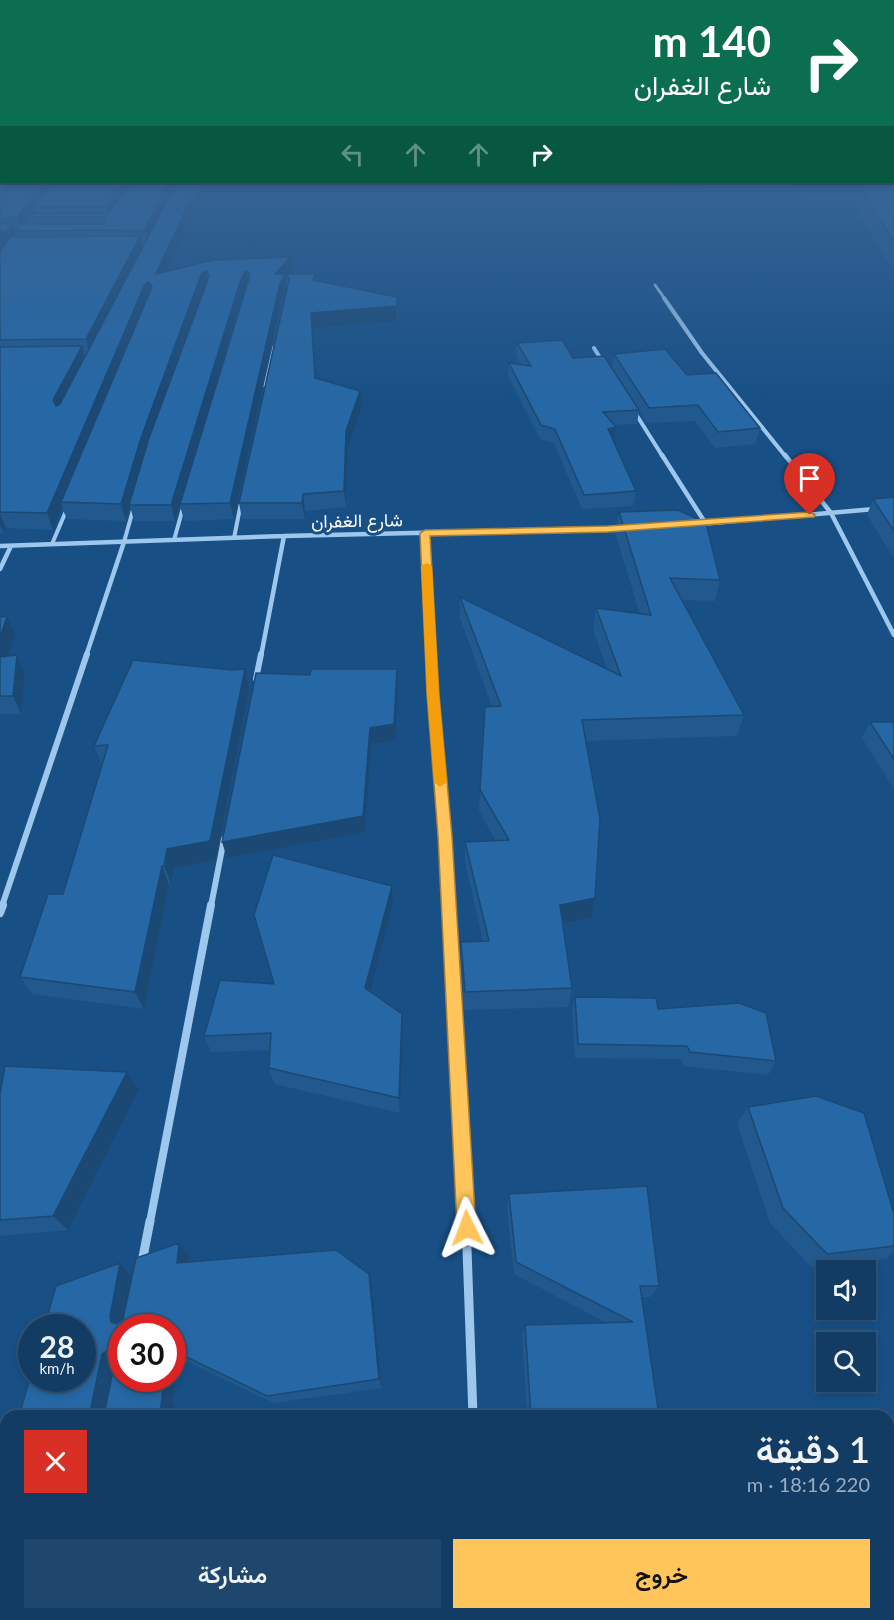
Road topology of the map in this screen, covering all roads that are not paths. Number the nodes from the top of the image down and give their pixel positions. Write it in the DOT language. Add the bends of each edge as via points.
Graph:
graph roads {
  1 [pos="655,285"];
  2 [pos="275,343"];
  3 [pos="594,348"];
  4 [pos="606,368"];
  5 [pos="265,386"];
  6 [pos="631,407"];
  7 [pos="241,503"];
  8 [pos="184,506"];
  9 [pos="67,508"];
  10 [pos="134,509"];
  11 [pos="884,509"];
  12 [pos="831,513"];
  13 [pos="706,524"];
  14 [pos="695,525"];
  15 [pos="630,528"];
  16 [pos="425,533"];
  17 [pos="284,536"];
  18 [pos="234,538"];
  19 [pos="174,540"];
  20 [pos="124,542"];
  21 [pos="52,544"];
  22 [pos="0,546"];
  23 [pos="11,546"];
  24 [pos="0,569"];
  25 [pos="894,635"];
  26 [pos="254,687"];
  27 [pos="227,827"];
  28 [pos="0,913"];
  29 [pos="140,1269"];
  30 [pos="473,1410"];
  1 -- 12 [label="street" via="702,353"];
  2 -- 5 [label="lane"];
  3 -- 4 [label="street"];
  6 -- 13 [label="street"];
  7 -- 18 [label="lane"];
  8 -- 19 [label="lane"];
  9 -- 21 [label="lane"];
  10 -- 20 [label="lane"];
  11 -- 12 [label="street"];
  12 -- 13 [label="street"];
  12 -- 25 [label="street"];
  13 -- 14 [label="street"];
  15 -- 16 [label="street, شارع الغفران"];
  16 -- 17 [label="street, شارع الغفران"];
  16 -- 30 [label="street" via="470,1286"];
  17 -- 18 [label="street, شارع الغفران"];
  17 -- 26 [label="street"];
  18 -- 19 [label="street, شارع الغفران"];
  19 -- 20 [label="street, شارع الغفران"];
  20 -- 21 [label="street, شارع الغفران"];
  20 -- 28 [label="street"];
  21 -- 23 [label="street, شارع الغفران"];
  22 -- 23 [label="street, شارع الغفران"];
  23 -- 24 [label="street"];
  27 -- 29 [label="street"];
}
